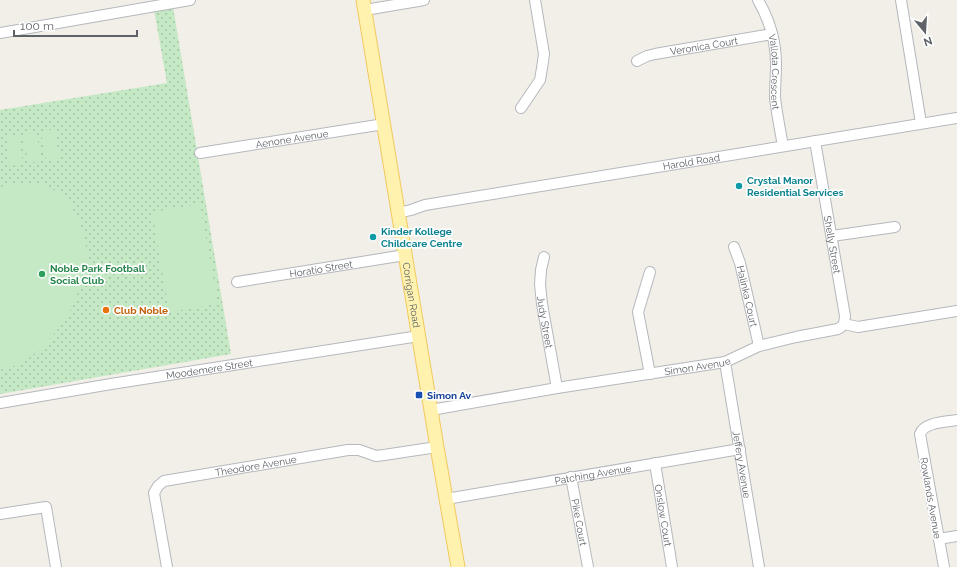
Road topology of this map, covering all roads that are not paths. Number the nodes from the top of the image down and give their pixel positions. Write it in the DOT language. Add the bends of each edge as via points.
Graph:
graph roads {
  1 [pos="190,0"];
  2 [pos="424,0"];
  3 [pos="535,0"];
  4 [pos="758,0"];
  5 [pos="900,0"];
  6 [pos="364,5"];
  7 [pos="0,32"];
  8 [pos="772,34"];
  9 [pos="637,61"];
  10 [pos="521,108"];
  11 [pos="957,118"];
  12 [pos="384,124"];
  13 [pos="921,124"];
  14 [pos="815,141"];
  15 [pos="783,146"];
  16 [pos="200,153"];
  17 [pos="398,210"];
  18 [pos="895,227"];
  19 [pos="832,236"];
  20 [pos="734,247"];
  21 [pos="405,255"];
  22 [pos="544,257"];
  23 [pos="650,272"];
  24 [pos="237,282"];
  25 [pos="957,311"];
  26 [pos="844,324"];
  27 [pos="419,336"];
  28 [pos="759,346"];
  29 [pos="725,362"];
  30 [pos="650,374"];
  31 [pos="557,388"];
  32 [pos="0,403"];
  33 [pos="431,410"];
  34 [pos="957,420"];
  35 [pos="437,447"];
  36 [pos="740,449"];
  37 [pos="655,463"];
  38 [pos="571,477"];
  39 [pos="446,499"];
  40 [pos="0,514"];
  41 [pos="957,536"];
  42 [pos="939,539"];
  43 [pos="56,567"];
  44 [pos="167,567"];
  45 [pos="458,567"];
  46 [pos="588,567"];
  47 [pos="672,567"];
  48 [pos="759,567"];
  49 [pos="944,567"];
  1 -- 7 [label="street"];
  2 -- 6 [label="street"];
  3 -- 10 [label="street" via="544,54 540,80"];
  4 -- 8 [label="street, Vallota Crescent" via="767,16"];
  5 -- 13 [label="street"];
  6 -- 12 [label="main road, Corrigan Road"];
  8 -- 9 [label="street, Veronica Court" via="655,54"];
  8 -- 15 [label="street, Vallota Crescent" via="776,63 776,98"];
  11 -- 13 [label="street, Harold Road"];
  12 -- 16 [label="street, Aenone Avenue"];
  12 -- 17 [label="main road, Corrigan Road"];
  13 -- 14 [label="street, Harold Road"];
  14 -- 15 [label="street, Harold Road"];
  14 -- 19 [label="street, Shelly Street"];
  15 -- 17 [label="street, Harold Road" via="425,205 412,210"];
  17 -- 21 [label="main road, Corrigan Road"];
  18 -- 19 [label="street"];
  19 -- 26 [label="street, Shelly Street" via="845,316"];
  20 -- 28 [label="street, Halinka Court"];
  21 -- 24 [label="street, Horatio Street"];
  21 -- 27 [label="main road, Corrigan Road"];
  22 -- 31 [label="street, Judy Street" via="540,284"];
  23 -- 30 [label="street" via="638,312"];
  25 -- 26 [label="street, Simon Avenue" via="858,327"];
  26 -- 28 [label="street, Simon Avenue" via="838,329"];
  27 -- 32 [label="street, Moodemere Street"];
  27 -- 33 [label="main road, Corrigan Road"];
  28 -- 29 [label="street, Simon Avenue"];
  29 -- 30 [label="street, Simon Avenue"];
  29 -- 36 [label="street, Jeffery Avenue"];
  30 -- 31 [label="street, Simon Avenue"];
  31 -- 33 [label="street, Simon Avenue"];
  33 -- 35 [label="main road, Corrigan Road"];
  34 -- 42 [label="street, Rowlands Avenue" via="929,425 922,429 920,437"];
  35 -- 39 [label="main road, Corrigan Road"];
  35 -- 44 [label="street, Theodore Avenue" via="376,456 359,450 348,450 164,481 154,493"];
  36 -- 37 [label="street, Patching Avenue"];
  36 -- 48 [label="street, Jeffery Avenue"];
  37 -- 38 [label="street, Patching Avenue"];
  37 -- 47 [label="street, Onslow Court"];
  38 -- 39 [label="street, Patching Avenue"];
  38 -- 46 [label="street, Pike Court"];
  39 -- 45 [label="main road, Corrigan Road"];
  40 -- 43 [label="street" via="46,507"];
  41 -- 42 [label="street"];
  42 -- 49 [label="street, Rowlands Avenue"];
}
